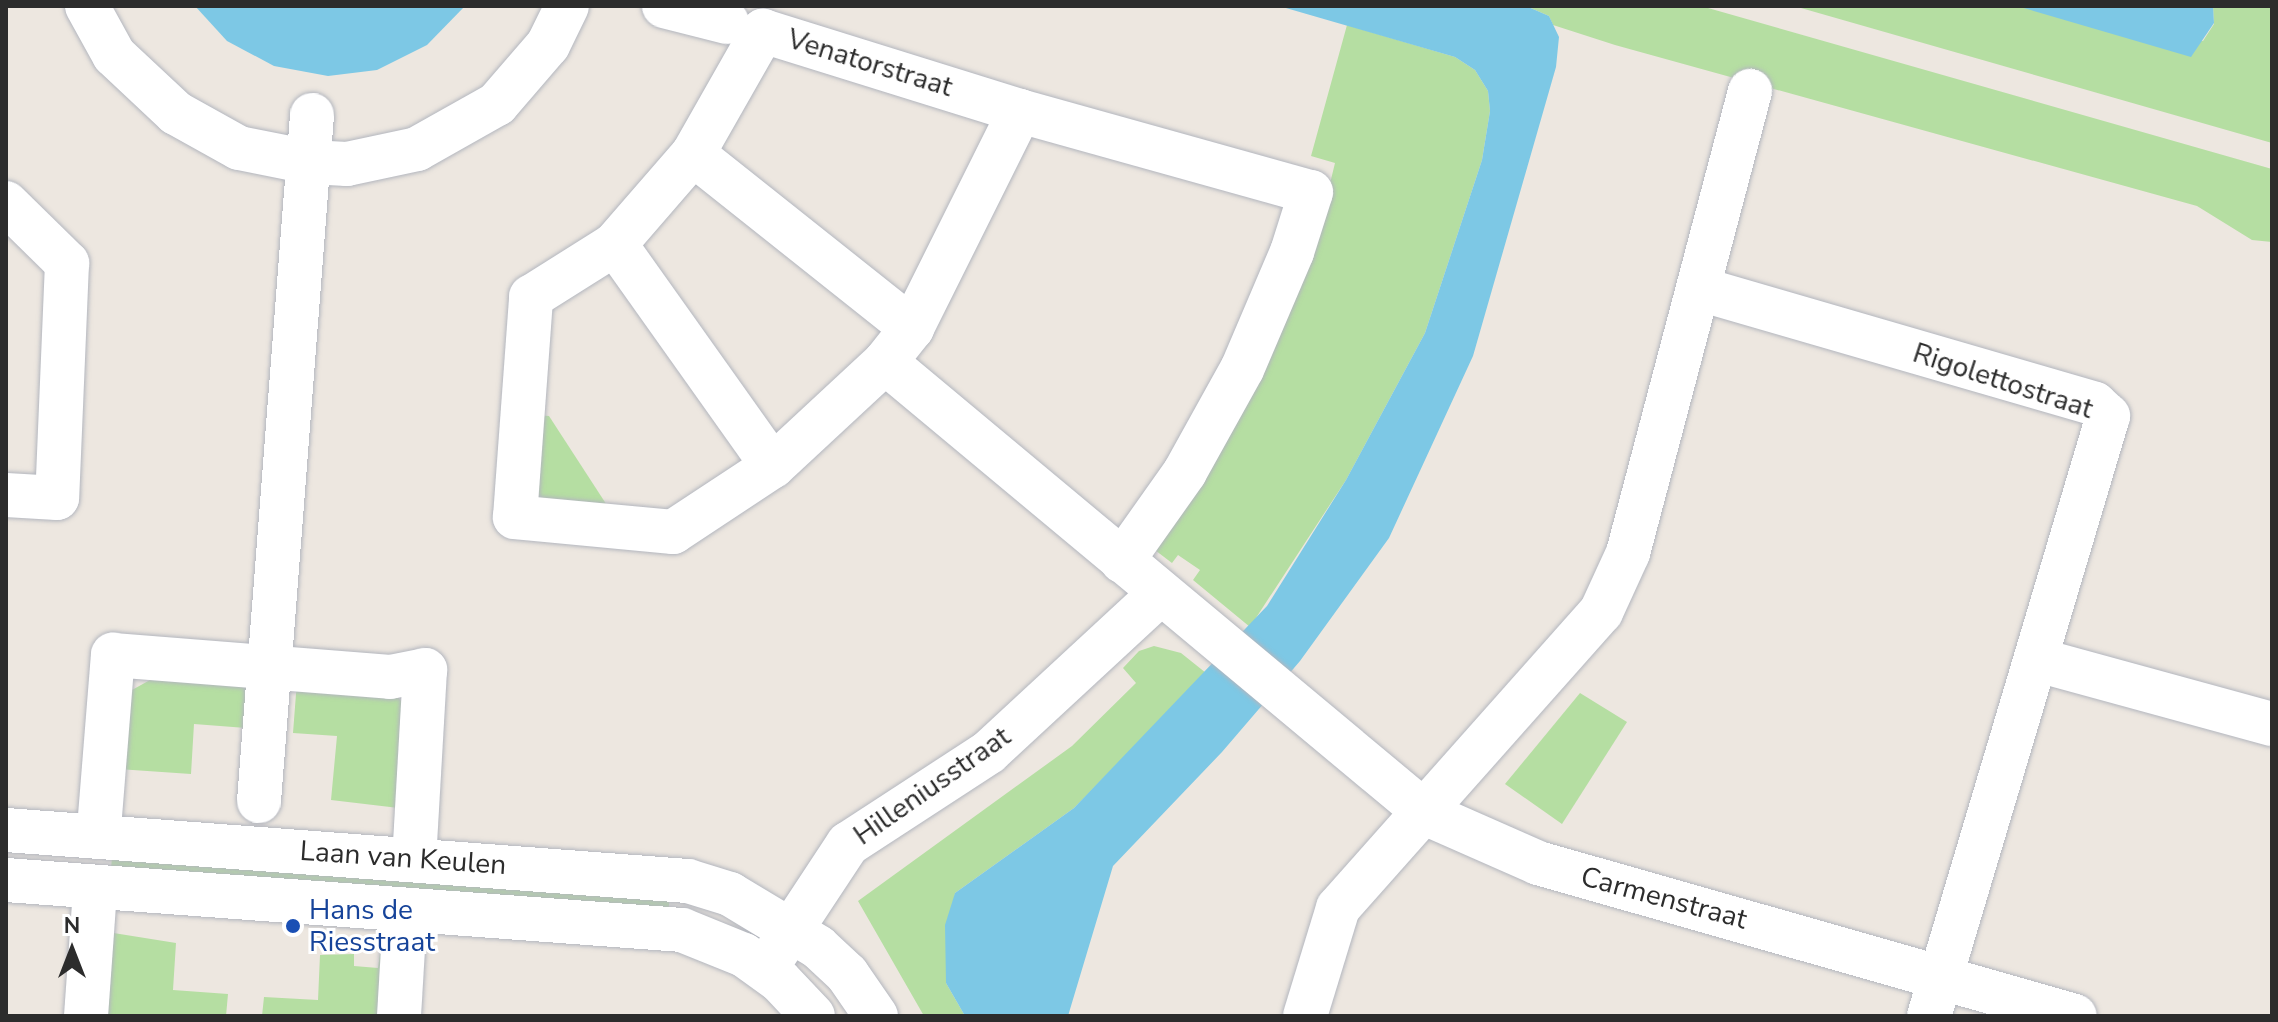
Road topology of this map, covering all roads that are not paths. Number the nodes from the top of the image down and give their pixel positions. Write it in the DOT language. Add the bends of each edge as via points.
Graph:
graph roads {
  1 [pos="87,6"];
  2 [pos="567,6"];
  3 [pos="664,6"];
  4 [pos="727,22"];
  5 [pos="1750,91"];
  6 [pos="1020,111"];
  7 [pos="312,115"];
  8 [pos="693,154"];
  9 [pos="309,162"];
  10 [pos="6,203"];
  11 [pos="615,244"];
  12 [pos="1700,289"];
  13 [pos="912,328"];
  14 [pos="885,362"];
  15 [pos="773,466"];
  16 [pos="6,495"];
  17 [pos="1122,561"];
  18 [pos="1161,593"];
  19 [pos="2038,660"];
  20 [pos="272,670"];
  21 [pos="2272,724"];
  22 [pos="259,801"];
  23 [pos="1427,814"];
  24 [pos="100,816"];
  25 [pos="6,830"];
  26 [pos="415,841"];
  27 [pos="6,880"];
  28 [pos="94,904"];
  29 [pos="790,927"];
  30 [pos="404,933"];
  31 [pos="767,970"];
  32 [pos="1941,974"];
  33 [pos="86,1016"];
  34 [pos="399,1016"];
  35 [pos="813,1016"];
  36 [pos="876,1016"];
  37 [pos="1305,1016"];
  38 [pos="1929,1016"];
  39 [pos="2075,1016"];
  1 -- 9 [label="street" via="114,55 176,113 239,148"];
  2 -- 9 [label="street" via="559,28 517,87 476,119 417,149 386,158"];
  3 -- 4 [label="street"];
  5 -- 12 [label="street"];
  6 -- 8 [label="street, Venatorstraat" via="763,31"];
  6 -- 13 [label="street"];
  6 -- 17 [label="street, Venatorstraat" via="1311,192 1292,252 1242,369 1185,472"];
  7 -- 9 [label="street"];
  8 -- 11 [label="street, Venatorstraat"];
  8 -- 13 [label="street"];
  9 -- 20 [label="street"];
  10 -- 16 [label="street" via="67,263 57,498"];
  11 -- 15 [label="street"];
  11 -- 15 [label="street" via="531,297 515,517 673,532"];
  12 -- 19 [label="street, Rigolettostraat" via="2095,404 2108,416"];
  12 -- 23 [label="street" via="1628,553 1601,612"];
  13 -- 14 [label="street"];
  14 -- 15 [label="street"];
  14 -- 17 [label="street"];
  17 -- 18 [label="street"];
  18 -- 23 [label="street, Carmenstraat"];
  18 -- 29 [label="street, Hilleniusstraat" via="989,752 848,844"];
  19 -- 21 [label="street"];
  19 -- 32 [label="street, Rigolettostraat"];
  20 -- 22 [label="street"];
  20 -- 24 [label="street" via="113,655"];
  20 -- 26 [label="street" via="390,677 425,670"];
  23 -- 32 [label="street, Carmenstraat" via="1538,863"];
  23 -- 37 [label="street" via="1338,908"];
  25 -- 29 [label="street, Laan van Keulen" via="688,881 730,894"];
  27 -- 31 [label="street, Laan van Keulen" via="682,930 725,944"];
  28 -- 33 [label="street"];
  29 -- 31 [label="street"];
  29 -- 36 [label="street, Laan van Keulen" via="847,974"];
  30 -- 34 [label="street"];
  31 -- 35 [label="street, Laan van Keulen"];
  32 -- 38 [label="street, Rigolettostraat"];
  32 -- 39 [label="street, Carmenstraat"];
}
